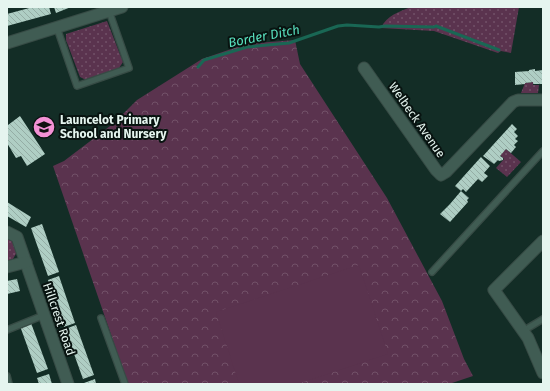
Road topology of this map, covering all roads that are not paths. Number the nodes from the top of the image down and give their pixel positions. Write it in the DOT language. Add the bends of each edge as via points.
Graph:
graph roads {
  1 [pos="122,7"];
  2 [pos="109,11"];
  3 [pos="57,28"];
  4 [pos="7,42"];
  5 [pos="364,68"];
  6 [pos="543,100"];
  7 [pos="543,152"];
  8 [pos="7,232"];
  9 [pos="543,241"];
  10 [pos="26,262"];
  11 [pos="7,267"];
  12 [pos="432,272"];
  13 [pos="44,315"];
  14 [pos="101,318"];
  15 [pos="543,319"];
  16 [pos="7,330"];
  17 [pos="523,331"];
  18 [pos="543,373"];
  19 [pos="7,376"];
  20 [pos="9,384"];
  21 [pos="68,384"];
  22 [pos="124,384"];
  1 -- 2 [label="street"];
  2 -- 3 [label="street"];
  2 -- 3 [label="lane" via="129,68 77,86"];
  3 -- 4 [label="street"];
  5 -- 6 [label="street, Welbeck Avenue" via="441,175 513,102"];
  7 -- 12 [label="lane"];
  8 -- 10 [label="street, Hillcrest Road" via="18,237"];
  9 -- 17 [label="street" via="494,290"];
  10 -- 11 [label="street"];
  10 -- 13 [label="street, Hillcrest Road"];
  13 -- 16 [label="lane"];
  13 -- 21 [label="street, Hillcrest Road"];
  14 -- 22 [label="lane"];
  15 -- 17 [label="lane"];
  17 -- 18 [label="street"];
  19 -- 20 [label="lane"];
}
